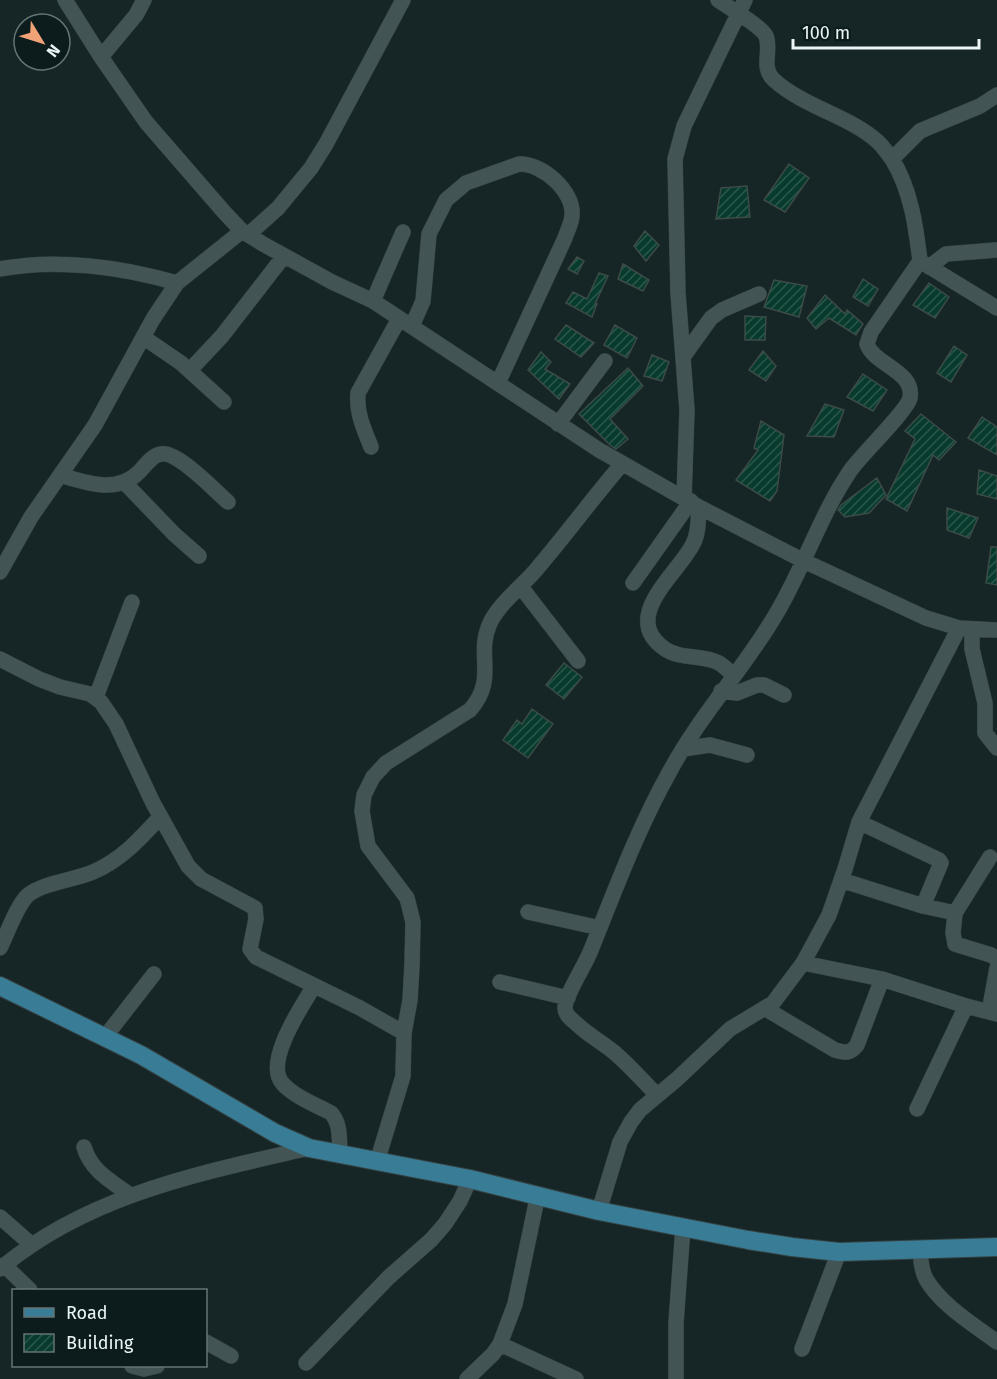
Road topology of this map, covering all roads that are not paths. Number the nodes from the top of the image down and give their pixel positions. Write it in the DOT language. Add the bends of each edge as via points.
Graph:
graph roads {
  1 [pos="65,0"];
  2 [pos="144,0"];
  3 [pos="403,0"];
  4 [pos="718,0"];
  5 [pos="745,0"];
  6 [pos="739,15"];
  7 [pos="101,57"];
  8 [pos="997,95"];
  9 [pos="892,159"];
  10 [pos="245,232"];
  11 [pos="403,232"];
  12 [pos="996,250"];
  13 [pos="284,256"];
  14 [pos="924,264"];
  15 [pos="0,269"];
  16 [pos="177,283"];
  17 [pos="759,294"];
  18 [pos="373,302"];
  19 [pos="997,308"];
  20 [pos="406,322"];
  21 [pos="143,337"];
  22 [pos="683,357"];
  23 [pos="605,361"];
  24 [pos="190,370"];
  25 [pos="498,383"];
  26 [pos="224,402"];
  27 [pos="558,424"];
  28 [pos="371,447"];
  29 [pos="622,464"];
  30 [pos="60,475"];
  31 [pos="124,482"];
  32 [pos="228,502"];
  33 [pos="692,502"];
  34 [pos="199,555"];
  35 [pos="804,561"];
  36 [pos="0,572"];
  37 [pos="633,583"];
  38 [pos="521,587"];
  39 [pos="132,602"];
  40 [pos="965,629"];
  41 [pos="997,630"];
  42 [pos="0,659"];
  43 [pos="578,661"];
  44 [pos="733,675"];
  45 [pos="721,691"];
  46 [pos="784,695"];
  47 [pos="96,697"];
  48 [pos="997,748"];
  49 [pos="683,749"];
  50 [pos="747,755"];
  51 [pos="160,817"];
  52 [pos="859,822"];
  53 [pos="990,857"];
  54 [pos="842,880"];
  55 [pos="923,906"];
  56 [pos="528,912"];
  57 [pos="955,913"];
  58 [pos="600,928"];
  59 [pos="0,948"];
  60 [pos="997,959"];
  61 [pos="803,963"];
  62 [pos="997,968"];
  63 [pos="154,974"];
  64 [pos="882,979"];
  65 [pos="500,982"];
  66 [pos="314,986"];
  67 [pos="1,987"];
  68 [pos="568,998"];
  69 [pos="966,1006"];
  70 [pos="766,1009"];
  71 [pos="993,1013"];
  72 [pos="404,1033"];
  73 [pos="105,1037"];
  74 [pos="657,1095"];
  75 [pos="917,1109"];
  76 [pos="84,1147"];
  77 [pos="309,1148"];
  78 [pos="340,1154"];
  79 [pos="376,1162"];
  80 [pos="470,1179"];
  81 [pos="538,1194"];
  82 [pos="130,1195"];
  83 [pos="599,1211"];
  84 [pos="0,1217"];
  85 [pos="684,1227"];
  86 [pos="32,1245"];
  87 [pos="997,1247"];
  88 [pos="920,1251"];
  89 [pos="839,1252"];
  90 [pos="2,1267"];
  91 [pos="29,1289"];
  92 [pos="997,1342"];
  93 [pos="207,1343"];
  94 [pos="500,1344"];
  95 [pos="802,1348"];
  96 [pos="231,1356"];
  97 [pos="306,1363"];
  98 [pos="467,1379"];
  99 [pos="576,1379"];
  100 [pos="676,1379"];
  1 -- 7 [label="street"];
  2 -- 7 [label="street"];
  3 -- 10 [label="street" via="312,168 278,207"];
  4 -- 6 [label="street"];
  5 -- 6 [label="street"];
  6 -- 9 [label="street" via="765,34 766,68 776,82 859,129 878,142"];
  6 -- 22 [label="street" via="684,126 675,159"];
  7 -- 10 [label="street" via="146,122"];
  8 -- 9 [label="street" via="920,131"];
  9 -- 14 [label="street" via="914,217"];
  10 -- 13 [label="street"];
  10 -- 16 [label="street"];
  11 -- 18 [label="street"];
  12 -- 14 [label="street" via="946,254"];
  13 -- 18 [label="street"];
  13 -- 24 [label="street" via="222,336"];
  14 -- 19 [label="street"];
  14 -- 35 [label="street" via="867,341 871,353 909,384 906,407 850,471"];
  15 -- 16 [label="street" via="48,264 131,271"];
  16 -- 21 [label="street"];
  17 -- 22 [label="street" via="711,318"];
  18 -- 20 [label="street"];
  20 -- 25 [label="street"];
  20 -- 25 [label="street" via="423,301 429,234 446,200 466,183 519,164 550,175 562,188 572,216"];
  20 -- 28 [label="street" via="358,393 359,416"];
  21 -- 24 [label="street"];
  21 -- 30 [label="street" via="95,425"];
  22 -- 33 [label="street"];
  23 -- 27 [label="street"];
  24 -- 26 [label="street"];
  25 -- 27 [label="street"];
  27 -- 29 [label="street"];
  29 -- 33 [label="street"];
  29 -- 38 [label="street"];
  30 -- 31 [label="street" via="100,485"];
  30 -- 36 [label="street"];
  31 -- 32 [label="street" via="152,458 168,455"];
  31 -- 34 [label="street"];
  33 -- 35 [label="street"];
  33 -- 37 [label="street"];
  33 -- 44 [label="street" via="693,544 659,590 648,617 648,628 666,650 711,660"];
  35 -- 40 [label="street" via="926,618"];
  35 -- 44 [label="street" via="759,642"];
  38 -- 43 [label="street"];
  38 -- 72 [label="street" via="489,624 484,688 478,701 386,763 364,795 362,811 368,846 407,898 413,922 410,1000"];
  39 -- 47 [label="street"];
  40 -- 41 [label="street"];
  40 -- 48 [label="street" via="985,703 986,733"];
  40 -- 52 [label="street"];
  42 -- 47 [label="street" via="39,679"];
  44 -- 45 [label="street"];
  45 -- 46 [label="street" via="736,693 764,685"];
  45 -- 49 [label="street"];
  47 -- 51 [label="street" via="116,724"];
  49 -- 50 [label="street" via="710,745"];
  49 -- 58 [label="street" via="649,813"];
  51 -- 59 [label="street" via="115,861 28,896"];
  51 -- 66 [label="street" via="188,866 201,879 255,908 250,949 255,957"];
  52 -- 54 [label="street"];
  52 -- 55 [label="street" via="939,860"];
  53 -- 57 [label="street"];
  54 -- 55 [label="street"];
  54 -- 61 [label="street" via="829,915"];
  55 -- 57 [label="street"];
  56 -- 58 [label="street"];
  57 -- 60 [label="street" via="956,944"];
  58 -- 68 [label="street"];
  61 -- 64 [label="street"];
  61 -- 70 [label="street"];
  62 -- 71 [label="street"];
  63 -- 73 [label="street"];
  64 -- 69 [label="street"];
  64 -- 70 [label="street" via="857,1046 845,1053"];
  65 -- 68 [label="street"];
  66 -- 72 [label="street"];
  66 -- 78 [label="street" via="286,1034 277,1072 282,1083 336,1119"];
  67 -- 73 [label="main road"];
  68 -- 74 [label="street" via="565,1009 572,1020 614,1053"];
  69 -- 71 [label="street"];
  69 -- 75 [label="street"];
  70 -- 74 [label="street" via="730,1029"];
  72 -- 79 [label="street" via="403,1076"];
  73 -- 77 [label="main road" via="275,1133"];
  74 -- 83 [label="street" via="631,1122 620,1142"];
  76 -- 82 [label="street" via="94,1168"];
  77 -- 78 [label="main road"];
  77 -- 82 [label="street"];
  78 -- 79 [label="main road"];
  79 -- 80 [label="main road"];
  80 -- 81 [label="main road"];
  80 -- 97 [label="street" via="460,1201 431,1240 389,1277"];
  81 -- 83 [label="main road"];
  81 -- 94 [label="street" via="515,1304"];
  82 -- 86 [label="street" via="92,1211"];
  83 -- 85 [label="main road"];
  84 -- 86 [label="street"];
  85 -- 89 [label="main road"];
  85 -- 100 [label="street"];
  86 -- 90 [label="street"];
  87 -- 88 [label="main road"];
  88 -- 89 [label="main road"];
  88 -- 92 [label="street" via="926,1279 938,1294"];
  89 -- 95 [label="street"];
  90 -- 91 [label="street"];
  93 -- 96 [label="street"];
  94 -- 98 [label="street"];
  94 -- 99 [label="street"];
}
